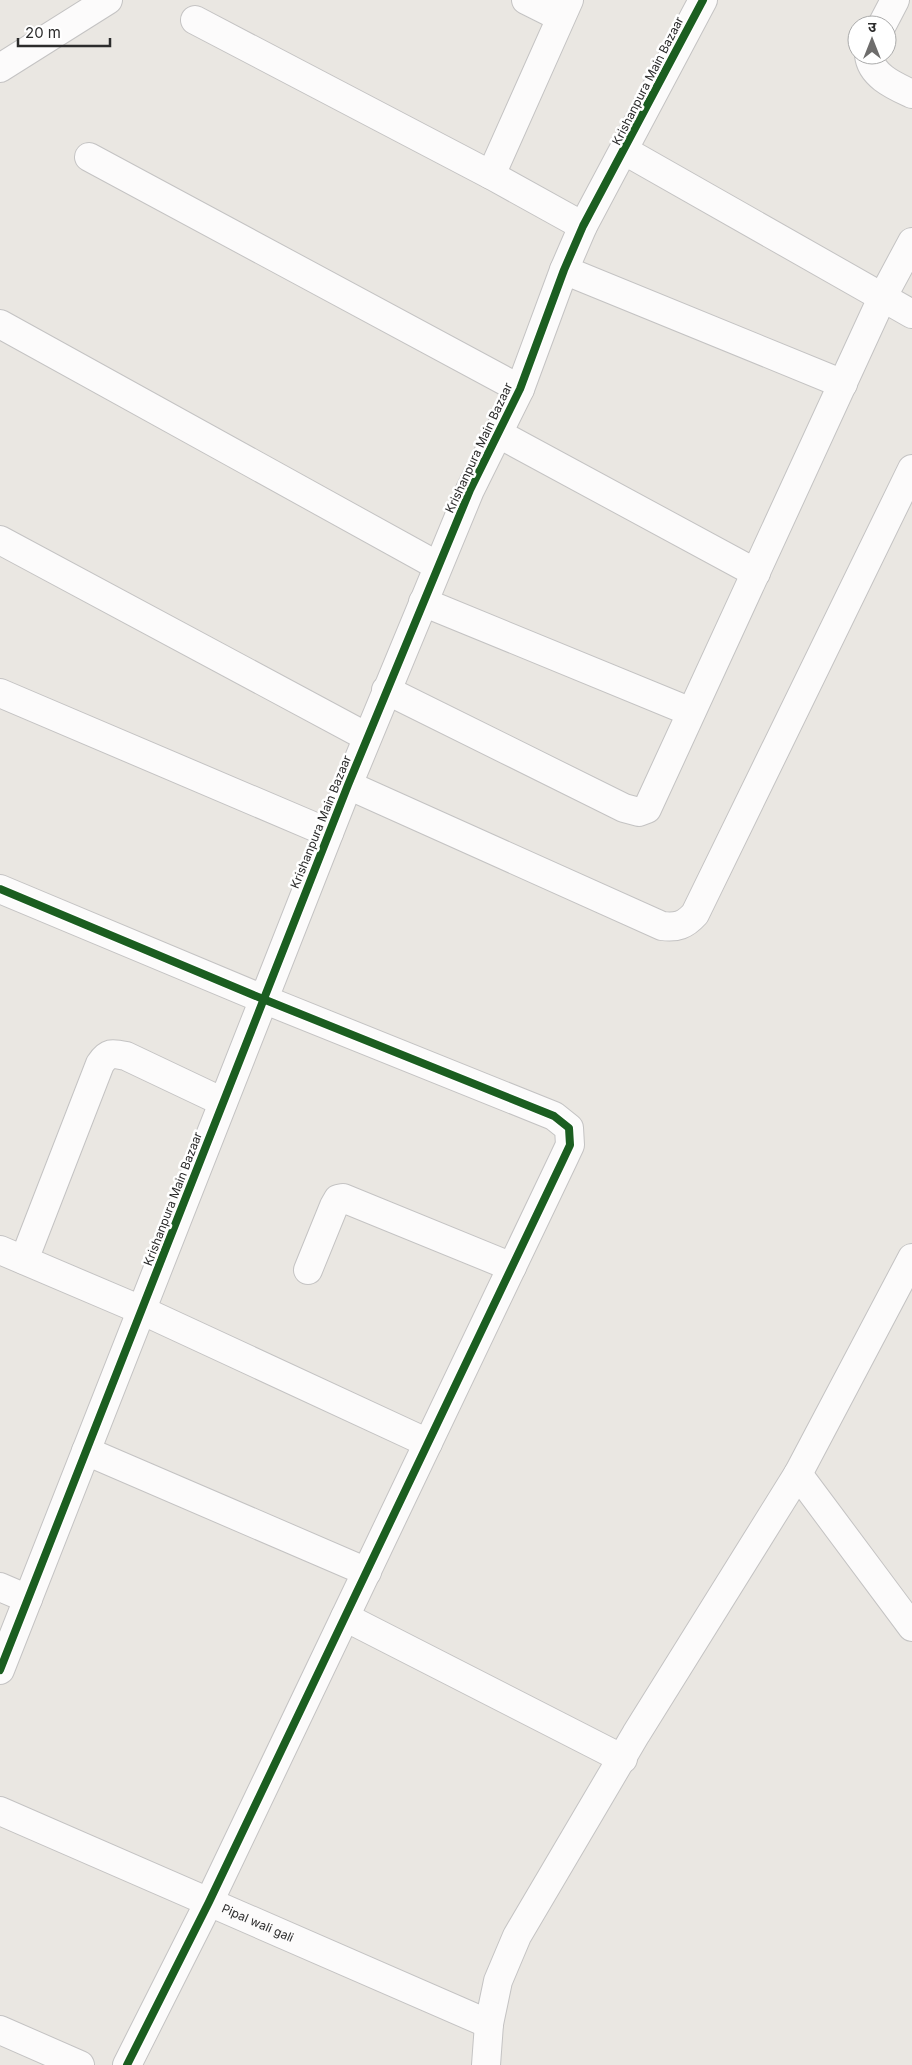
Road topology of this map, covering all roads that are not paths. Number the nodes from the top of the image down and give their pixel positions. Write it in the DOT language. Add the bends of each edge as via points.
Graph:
graph roads {
  1 [pos="108,0"];
  2 [pos="526,0"];
  3 [pos="703,0"];
  4 [pos="895,0"];
  5 [pos="564,8"];
  6 [pos="887,15"];
  7 [pos="195,20"];
  8 [pos="872,65"];
  9 [pos="0,68"];
  10 [pos="912,94"];
  11 [pos="625,151"];
  12 [pos="89,157"];
  13 [pos="490,175"];
  14 [pos="583,226"];
  15 [pos="912,242"];
  16 [pos="564,270"];
  17 [pos="882,298"];
  18 [pos="912,314"];
  19 [pos="0,324"];
  20 [pos="844,384"];
  21 [pos="520,389"];
  22 [pos="499,434"];
  23 [pos="912,469"];
  24 [pos="0,540"];
  25 [pos="438,566"];
  26 [pos="756,572"];
  27 [pos="423,602"];
  28 [pos="386,690"];
  29 [pos="0,693"];
  30 [pos="691,712"];
  31 [pos="367,738"];
  32 [pos="348,785"];
  33 [pos="329,834"];
  34 [pos="0,888"];
  35 [pos="263,999"];
  36 [pos="223,1102"];
  37 [pos="12,1255"];
  38 [pos="912,1258"];
  39 [pos="512,1267"];
  40 [pos="308,1270"];
  41 [pos="141,1310"];
  42 [pos="428,1443"];
  43 [pos="86,1451"];
  44 [pos="798,1474"];
  45 [pos="367,1572"];
  46 [pos="0,1587"];
  47 [pos="28,1599"];
  48 [pos="345,1617"];
  49 [pos="912,1627"];
  50 [pos="0,1670"];
  51 [pos="623,1759"];
  52 [pos="0,1811"];
  53 [pos="209,1902"];
  54 [pos="489,2024"];
  55 [pos="0,2030"];
  56 [pos="80,2065"];
  57 [pos="127,2065"];
  58 [pos="486,2065"];
  1 -- 9 [label="street"];
  2 -- 5 [label="street"];
  3 -- 11 [label="street, Krishanpura Main Bazaar"];
  4 -- 6 [label="street"];
  5 -- 13 [label="street"];
  7 -- 13 [label="street"];
  8 -- 10 [label="street" via="881,76"];
  11 -- 14 [label="street, Krishanpura Main Bazaar"];
  11 -- 17 [label="street"];
  12 -- 21 [label="street"];
  13 -- 14 [label="street"];
  14 -- 16 [label="street, Krishanpura Main Bazaar"];
  15 -- 17 [label="street"];
  16 -- 20 [label="street"];
  16 -- 21 [label="street, Krishanpura Main Bazaar"];
  17 -- 18 [label="street"];
  17 -- 20 [label="street"];
  19 -- 25 [label="street"];
  20 -- 26 [label="street"];
  21 -- 22 [label="street, Krishanpura Main Bazaar"];
  22 -- 25 [label="street, Krishanpura Main Bazaar" via="470,490"];
  22 -- 26 [label="street"];
  23 -- 32 [label="street" via="695,914 686,923 675,927 662,926"];
  24 -- 31 [label="street"];
  25 -- 27 [label="street, Krishanpura Main Bazaar"];
  26 -- 30 [label="street"];
  27 -- 28 [label="street, Krishanpura Main Bazaar"];
  27 -- 30 [label="street"];
  28 -- 30 [label="street" via="624,808 639,812 647,809"];
  28 -- 31 [label="street, Krishanpura Main Bazaar"];
  29 -- 33 [label="street"];
  31 -- 32 [label="street, Krishanpura Main Bazaar"];
  32 -- 33 [label="street, Krishanpura Main Bazaar"];
  33 -- 35 [label="street, Krishanpura Main Bazaar"];
  34 -- 35 [label="street"];
  35 -- 36 [label="street, Krishanpura Main Bazaar"];
  35 -- 39 [label="street" via="554,1116 569,1128 570,1145"];
  36 -- 37 [label="street" via="126,1056 112,1052 106,1056"];
  36 -- 41 [label="street, Krishanpura Main Bazaar"];
  37 -- 41 [label="street"];
  38 -- 44 [label="street"];
  39 -- 40 [label="street" via="343,1198 338,1199 334,1206"];
  39 -- 42 [label="street"];
  41 -- 42 [label="street"];
  41 -- 43 [label="street, Krishanpura Main Bazaar"];
  42 -- 45 [label="street"];
  43 -- 45 [label="street"];
  43 -- 47 [label="street, Krishanpura Main Bazaar"];
  44 -- 49 [label="street"];
  44 -- 51 [label="street"];
  45 -- 48 [label="street"];
  46 -- 47 [label="street"];
  47 -- 50 [label="street, Krishanpura Main Bazaar"];
  48 -- 51 [label="street"];
  48 -- 53 [label="street"];
  51 -- 54 [label="street" via="517,1936 498,1981"];
  52 -- 53 [label="street, Pipal wali gali"];
  53 -- 54 [label="street, Pipal wali gali"];
  53 -- 57 [label="street"];
  54 -- 58 [label="street"];
  55 -- 56 [label="street"];
}
